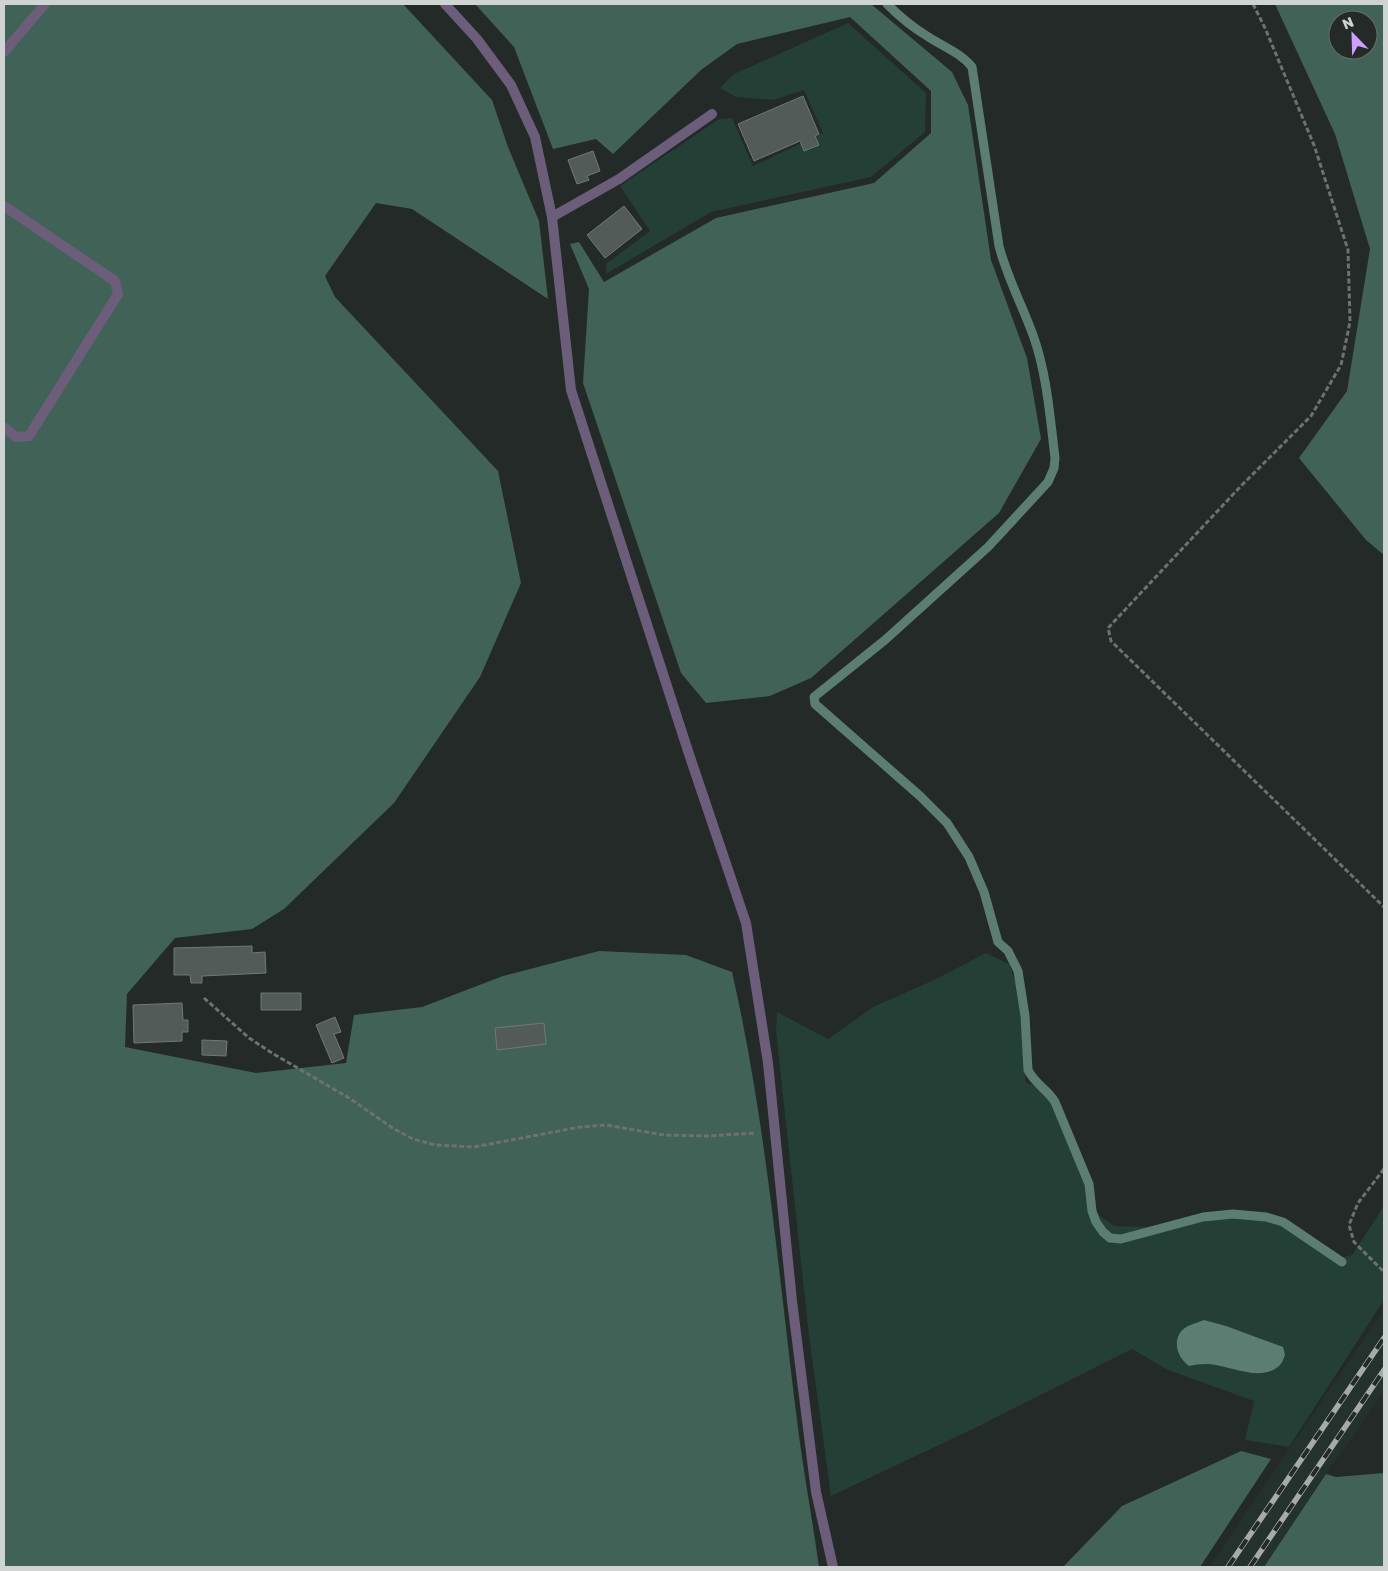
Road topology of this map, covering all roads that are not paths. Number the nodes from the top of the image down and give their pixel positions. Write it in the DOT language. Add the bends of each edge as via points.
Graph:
graph roads {
  1 [pos="45,4"];
  2 [pos="446,4"];
  3 [pos="4,52"];
  4 [pos="712,114"];
  5 [pos="4,206"];
  6 [pos="552,217"];
  7 [pos="4,426"];
  8 [pos="833,1567"];
  1 -- 3 [label="street"];
  2 -- 6 [label="street" via="511,85 535,137"];
  4 -- 6 [label="street" via="619,179"];
  5 -- 7 [label="street" via="115,281 118,294 28,436 16,436"];
  6 -- 8 [label="street" via="571,390 746,923 768,1063 792,1301 816,1492"];
}
